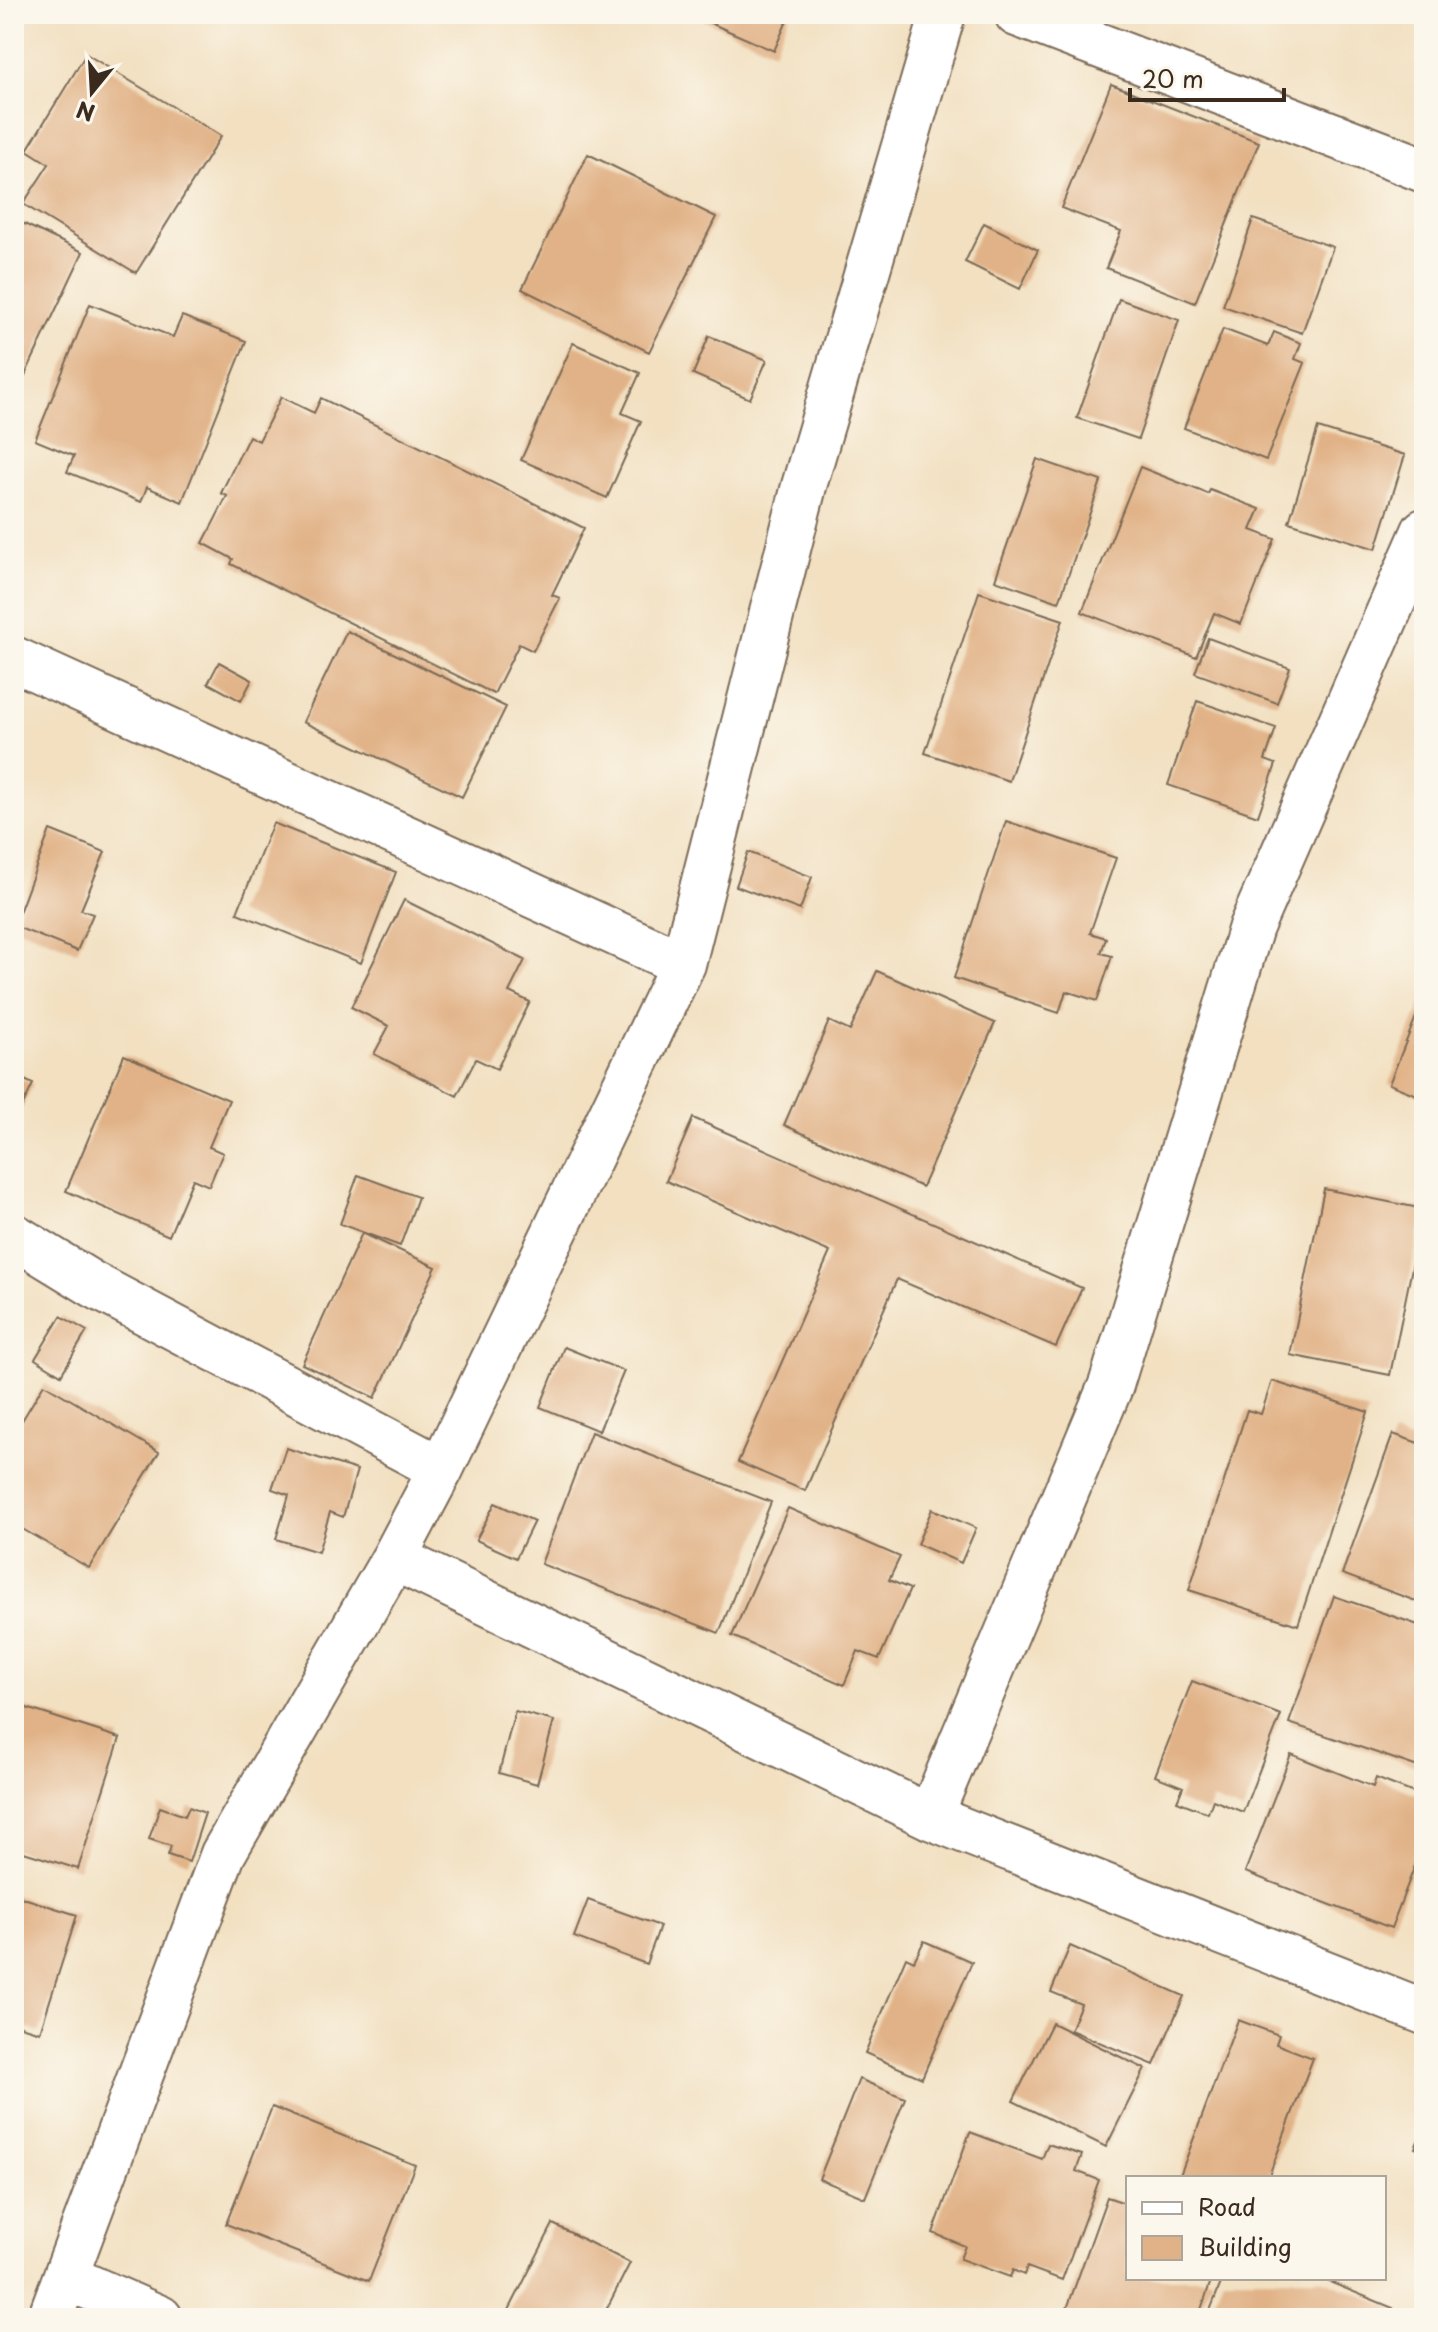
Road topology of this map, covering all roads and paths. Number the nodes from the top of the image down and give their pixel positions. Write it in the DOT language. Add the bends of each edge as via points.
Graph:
graph roads {
  1 [pos="943,14"];
  2 [pos="1017,14"];
  3 [pos="1424,170"];
  4 [pos="1424,531"];
  5 [pos="14,659"];
  6 [pos="683,964"];
  7 [pos="14,1236"];
  8 [pos="441,1469"];
  9 [pos="394,1558"];
  10 [pos="930,1817"];
  11 [pos="1424,2012"];
  12 [pos="66,2277"];
  13 [pos="50,2318"];
  14 [pos="160,2318"];
  1 -- 6 [label="street" via="804,486"];
  2 -- 3 [label="street"];
  4 -- 10 [label="street" via="1251,927 1111,1385"];
  5 -- 6 [label="street"];
  6 -- 8 [label="street"];
  7 -- 8 [label="street" via="94,1285"];
  8 -- 9 [label="street"];
  9 -- 10 [label="street"];
  9 -- 12 [label="street" via="223,1854"];
  10 -- 11 [label="street"];
  12 -- 13 [label="street"];
  12 -- 14 [label="street"];
}
